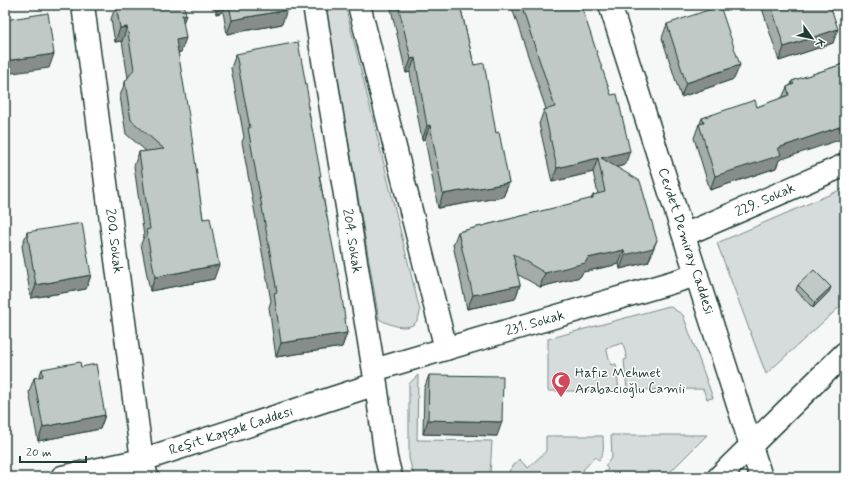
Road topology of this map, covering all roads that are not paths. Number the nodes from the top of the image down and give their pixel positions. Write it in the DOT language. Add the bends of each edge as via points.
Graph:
graph roads {
  1 [pos="83,5"];
  2 [pos="314,5"];
  3 [pos="359,5"];
  4 [pos="610,5"];
  5 [pos="845,165"];
  6 [pos="684,235"];
  7 [pos="697,275"];
  8 [pos="446,349"];
  9 [pos="845,353"];
  10 [pos="375,377"];
  11 [pos="751,445"];
  12 [pos="145,468"];
  13 [pos="62,477"];
  14 [pos="391,477"];
  15 [pos="719,477"];
  16 [pos="762,477"];
  1 -- 12 [label="street, 200. Sokak"];
  2 -- 10 [label="street, 204. Sokak"];
  3 -- 8 [label="street"];
  4 -- 6 [label="street, Cevdet Demiray Caddesi"];
  5 -- 6 [label="street, 229. Sokak"];
  6 -- 7 [label="street, Cevdet Demiray Caddesi"];
  7 -- 8 [label="street, 231. Sokak"];
  7 -- 11 [label="street, Cevdet Demiray Caddesi"];
  8 -- 10 [label="street, 231. Sokak"];
  9 -- 11 [label="street"];
  10 -- 12 [label="street, Reşit Kapçak Caddesi"];
  10 -- 14 [label="street, 204. Sokak"];
  11 -- 15 [label="street"];
  11 -- 16 [label="street, Cevdet Demiray Caddesi"];
  12 -- 13 [label="street, Reşit Kapçak Caddesi"];
}
